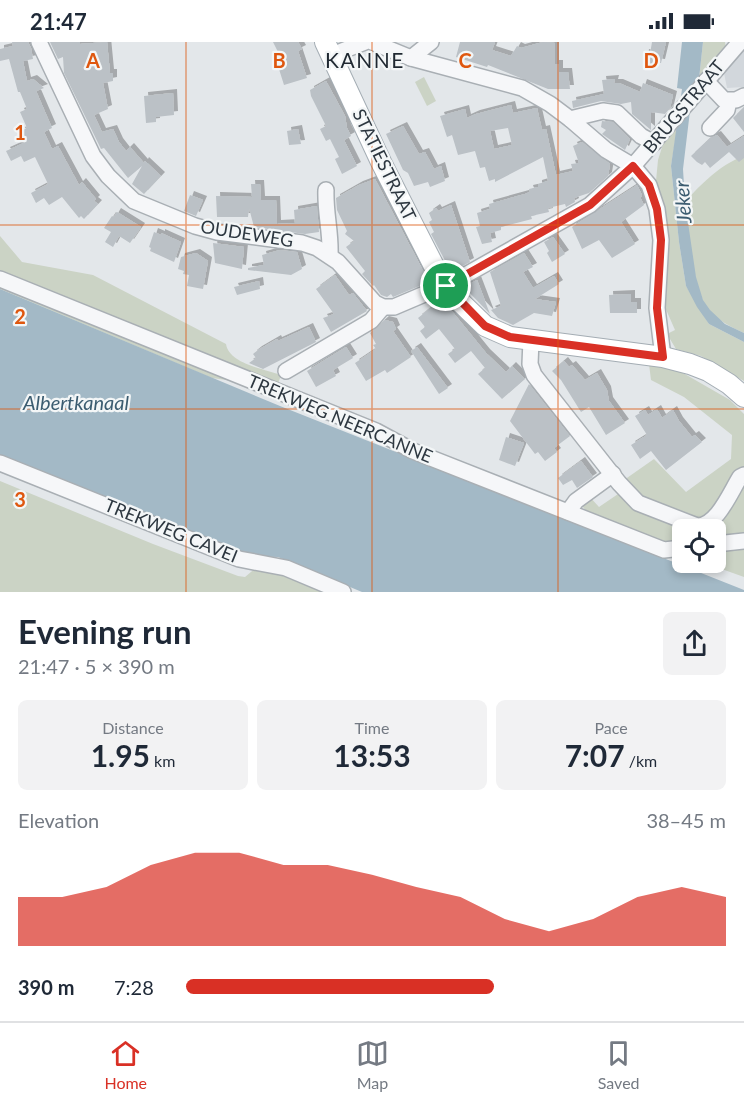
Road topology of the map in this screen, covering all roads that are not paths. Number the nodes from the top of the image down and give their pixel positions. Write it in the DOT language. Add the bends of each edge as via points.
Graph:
graph roads {
  1 [pos="39,42"];
  2 [pos="365,42"];
  3 [pos="372,42"];
  4 [pos="431,42"];
  5 [pos="740,42"];
  6 [pos="328,49"];
  7 [pos="411,58"];
  8 [pos="706,81"];
  9 [pos="736,99"];
  10 [pos="570,118"];
  11 [pos="710,128"];
  12 [pos="654,143"];
  13 [pos="633,166"];
  14 [pos="326,190"];
  15 [pos="330,255"];
  16 [pos="0,279"];
  17 [pos="446,286"];
  18 [pos="383,307"];
  19 [pos="531,340"];
  20 [pos="663,357"];
  21 [pos="286,371"];
  22 [pos="744,397"];
  23 [pos="0,463"];
  24 [pos="744,475"];
  25 [pos="616,478"];
  26 [pos="568,512"];
  27 [pos="744,541"];
  28 [pos="726,543"];
  29 [pos="672,549"];
  30 [pos="343,592"];
  1 -- 15 [label="street, OUDEWEG" via="93,156 108,177 134,201 195,226 302,243"];
  2 -- 6 [label="street"];
  3 -- 7 [label="street"];
  4 -- 7 [label="street"];
  5 -- 8 [label="street, BRUGSTRAAT"];
  6 -- 17 [label="main road, STATIESTRAAT"];
  7 -- 10 [label="street" via="522,88"];
  8 -- 9 [label="street" via="724,100"];
  8 -- 12 [label="street, BRUGSTRAAT"];
  9 -- 11 [label="street"];
  10 -- 12 [label="street" via="603,111 617,113 640,136"];
  10 -- 13 [label="street" via="606,150"];
  12 -- 13 [label="street, BRUGSTRAAT"];
  13 -- 17 [label="street, BRUGSTRAAT" via="590,205"];
  13 -- 20 [label="street" via="649,185 657,209 661,240 657,308"];
  14 -- 15 [label="street"];
  15 -- 18 [label="street, OUDEWEG"];
  16 -- 26 [label="street, TREKWEG NEERCANNE"];
  17 -- 18 [label="street" via="394,307"];
  17 -- 19 [label="main road, STATIESTRAAT" via="485,326 510,337"];
  18 -- 21 [label="street" via="375,319"];
  19 -- 20 [label="main road, STATIESTRAAT"];
  19 -- 25 [label="street" via="530,364 534,375"];
  20 -- 22 [label="main road, STATIESTRAAT" via="708,371"];
  23 -- 30 [label="street, TREKWEG CAVEI" via="239,559 286,568"];
  24 -- 25 [label="street" via="705,526 638,503"];
  25 -- 26 [label="street" via="576,501"];
  26 -- 29 [label="street, TREKWEG NEERCANNE" via="664,550"];
  27 -- 28 [label="street"];
}
